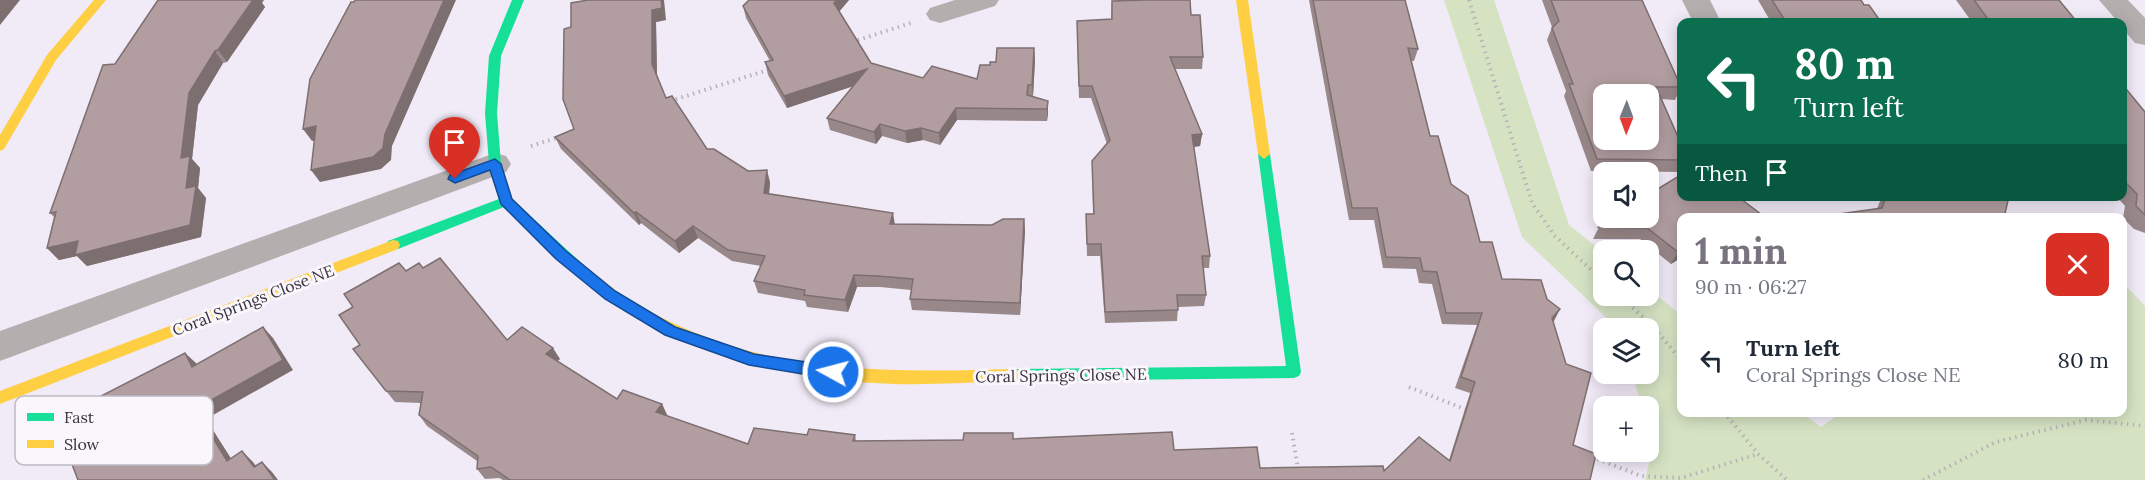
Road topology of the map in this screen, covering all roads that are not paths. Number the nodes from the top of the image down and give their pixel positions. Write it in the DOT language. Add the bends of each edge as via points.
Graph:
graph roads {
  1 [pos="100,0"];
  2 [pos="518,0"];
  3 [pos="985,0"];
  4 [pos="1242,0"];
  5 [pos="1696,0"];
  6 [pos="2113,0"];
  7 [pos="940,14"];
  8 [pos="1705,18"];
  9 [pos="2145,36"];
  10 [pos="0,146"];
  11 [pos="495,164"];
  12 [pos="506,201"];
  13 [pos="0,346"];
  14 [pos="0,398"];
  1 -- 10 [label="street" via="51,58"];
  2 -- 11 [label="street, Coral Springs Close NE" via="495,56 491,113"];
  3 -- 7 [label="street"];
  4 -- 12 [label="street, Coral Springs Close NE" via="1294,372 878,377 754,360 670,331 610,295 561,255"];
  5 -- 8 [label="street"];
  6 -- 9 [label="street"];
  11 -- 12 [label="street, Coral Springs Close NE"];
  11 -- 13 [label="street"];
  12 -- 14 [label="street, Coral Springs Close NE"];
}
